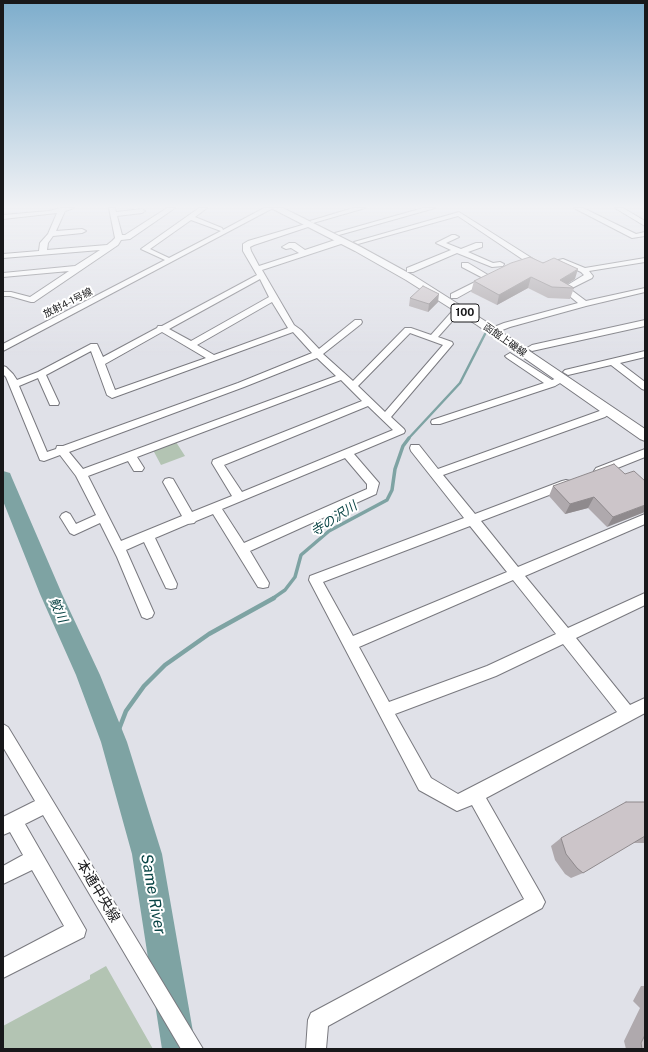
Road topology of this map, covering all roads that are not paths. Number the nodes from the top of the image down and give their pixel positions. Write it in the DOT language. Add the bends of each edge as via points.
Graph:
graph roads {
  1 [pos="94,257"];
  2 [pos="176,257"];
  3 [pos="250,257"];
  4 [pos="294,257"];
  5 [pos="374,257"];
  6 [pos="386,257"];
  7 [pos="444,257"];
  8 [pos="474,257"];
  9 [pos="525,257"];
  10 [pos="645,260"];
  11 [pos="500,264"];
  12 [pos="465,265"];
  13 [pos="77,269"];
  14 [pos="410,270"];
  15 [pos="584,270"];
  16 [pos="258,272"];
  17 [pos="3,275"];
  18 [pos="645,290"];
  19 [pos="3,294"];
  20 [pos="454,296"];
  21 [pos="273,298"];
  22 [pos="584,304"];
  23 [pos="459,309"];
  24 [pos="358,322"];
  25 [pos="645,323"];
  26 [pos="161,328"];
  27 [pos="294,329"];
  28 [pos="496,329"];
  29 [pos="433,338"];
  30 [pos="191,345"];
  31 [pos="3,348"];
  32 [pos="532,348"];
  33 [pos="318,354"];
  34 [pos="645,354"];
  35 [pos="510,356"];
  36 [pos="213,358"];
  37 [pos="101,362"];
  38 [pos="613,362"];
  39 [pos="3,369"];
  40 [pos="41,374"];
  41 [pos="341,377"];
  42 [pos="561,378"];
  43 [pos="13,385"];
  44 [pos="351,386"];
  45 [pos="645,387"];
  46 [pos="369,402"];
  47 [pos="54,403"];
  48 [pos="608,411"];
  49 [pos="384,416"];
  50 [pos="436,422"];
  51 [pos="645,425"];
  52 [pos="645,436"];
  53 [pos="415,448"];
  54 [pos="61,449"];
  55 [pos="347,453"];
  56 [pos="645,453"];
  57 [pos="130,456"];
  58 [pos="138,468"];
  59 [pos="81,474"];
  60 [pos="435,474"];
  61 [pos="169,482"];
  62 [pos="240,498"];
  63 [pos="216,509"];
  64 [pos="66,517"];
  65 [pos="103,517"];
  66 [pos="190,520"];
  67 [pos="473,520"];
  68 [pos="645,520"];
  69 [pos="148,537"];
  70 [pos="118,548"];
  71 [pos="243,549"];
  72 [pos="517,574"];
  73 [pos="263,583"];
  74 [pos="171,584"];
  75 [pos="645,599"];
  76 [pos="147,613"];
  77 [pos="566,636"];
  78 [pos="350,644"];
  79 [pos="645,706"];
  80 [pos="386,710"];
  81 [pos="628,714"];
  82 [pos="4,736"];
  83 [pos="475,795"];
  84 [pos="49,810"];
  85 [pos="8,823"];
  86 [pos="35,859"];
  87 [pos="3,874"];
  88 [pos="3,968"];
  89 [pos="193,1049"];
  90 [pos="316,1049"];
  1 -- 13 [label="street"];
  2 -- 31 [label="street, 放射4-1号線"];
  3 -- 16 [label="street"];
  4 -- 16 [label="street"];
  5 -- 23 [label="main road, 函館上磯線 / 100"];
  6 -- 14 [label="main road, 函館上磯線 / 100"];
  7 -- 14 [label="street"];
  8 -- 11 [label="street" via="492,265"];
  9 -- 15 [label="street" via="540,267 563,261"];
  10 -- 15 [label="street"];
  12 -- 20 [label="street" via="489,278"];
  13 -- 17 [label="street"];
  13 -- 19 [label="street" via="31,300"];
  14 -- 20 [label="main road, 函館上磯線 / 100"];
  15 -- 22 [label="street" via="589,276 566,289"];
  16 -- 21 [label="street"];
  16 -- 26 [label="street"];
  18 -- 22 [label="street"];
  20 -- 28 [label="main road, 函館上磯線 / 100"];
  21 -- 27 [label="street"];
  21 -- 30 [label="street"];
  22 -- 28 [label="street"];
  23 -- 28 [label="main road, 函館上磯線 / 100"];
  23 -- 29 [label="street"];
  24 -- 33 [label="street"];
  25 -- 32 [label="street"];
  26 -- 30 [label="street"];
  26 -- 37 [label="street"];
  27 -- 33 [label="street"];
  27 -- 36 [label="street"];
  28 -- 32 [label="main road, 函館上磯線 / 100"];
  28 -- 42 [label="main road, 函館上磯線 / 100"];
  29 -- 44 [label="street" via="408,330 358,382"];
  29 -- 49 [label="street" via="449,344 389,414"];
  30 -- 36 [label="street"];
  32 -- 42 [label="main road, 函館上磯線 / 100"];
  33 -- 41 [label="street"];
  33 -- 54 [label="street" via="242,385"];
  34 -- 38 [label="street"];
  35 -- 42 [label="street"];
  36 -- 37 [label="street" via="112,394"];
  37 -- 40 [label="street" via="94,346"];
  38 -- 42 [label="street"];
  38 -- 45 [label="street"];
  39 -- 43 [label="street" via="10,376"];
  40 -- 43 [label="street"];
  40 -- 47 [label="street"];
  41 -- 44 [label="street"];
  41 -- 57 [label="street"];
  42 -- 48 [label="main road, 函館上磯線 / 100"];
  42 -- 50 [label="street"];
  42 -- 51 [label="main road, 函館上磯線 / 100"];
  43 -- 54 [label="street" via="44,457"];
  44 -- 46 [label="street"];
  46 -- 49 [label="street"];
  46 -- 62 [label="street" via="217,463"];
  48 -- 52 [label="main road, 函館上磯線 / 100"];
  48 -- 60 [label="street"];
  49 -- 55 [label="street" via="400,431"];
  53 -- 60 [label="street"];
  54 -- 59 [label="street"];
  55 -- 62 [label="street"];
  55 -- 71 [label="street" via="373,483 372,491"];
  56 -- 67 [label="street"];
  57 -- 58 [label="street"];
  57 -- 59 [label="street"];
  59 -- 65 [label="street"];
  60 -- 67 [label="street"];
  61 -- 66 [label="street"];
  62 -- 63 [label="street"];
  63 -- 66 [label="street"];
  63 -- 71 [label="street"];
  64 -- 65 [label="street" via="74,530"];
  65 -- 70 [label="street"];
  66 -- 69 [label="street"];
  67 -- 72 [label="street"];
  67 -- 78 [label="street" via="315,580"];
  68 -- 72 [label="street"];
  69 -- 70 [label="street"];
  69 -- 74 [label="street"];
  70 -- 76 [label="street"];
  71 -- 73 [label="street"];
  72 -- 77 [label="street"];
  72 -- 78 [label="street"];
  75 -- 77 [label="street"];
  77 -- 80 [label="street" via="491,671"];
  77 -- 81 [label="street"];
  78 -- 80 [label="street"];
  79 -- 81 [label="street"];
  80 -- 83 [label="street" via="425,784 457,803"];
  81 -- 83 [label="street"];
  82 -- 84 [label="street, 本通中央線"];
  83 -- 90 [label="street" via="536,902 318,1020"];
  84 -- 85 [label="street"];
  84 -- 89 [label="street, 本通中央線"];
  85 -- 86 [label="street"];
  86 -- 87 [label="street"];
  86 -- 88 [label="street" via="77,930"];
}
